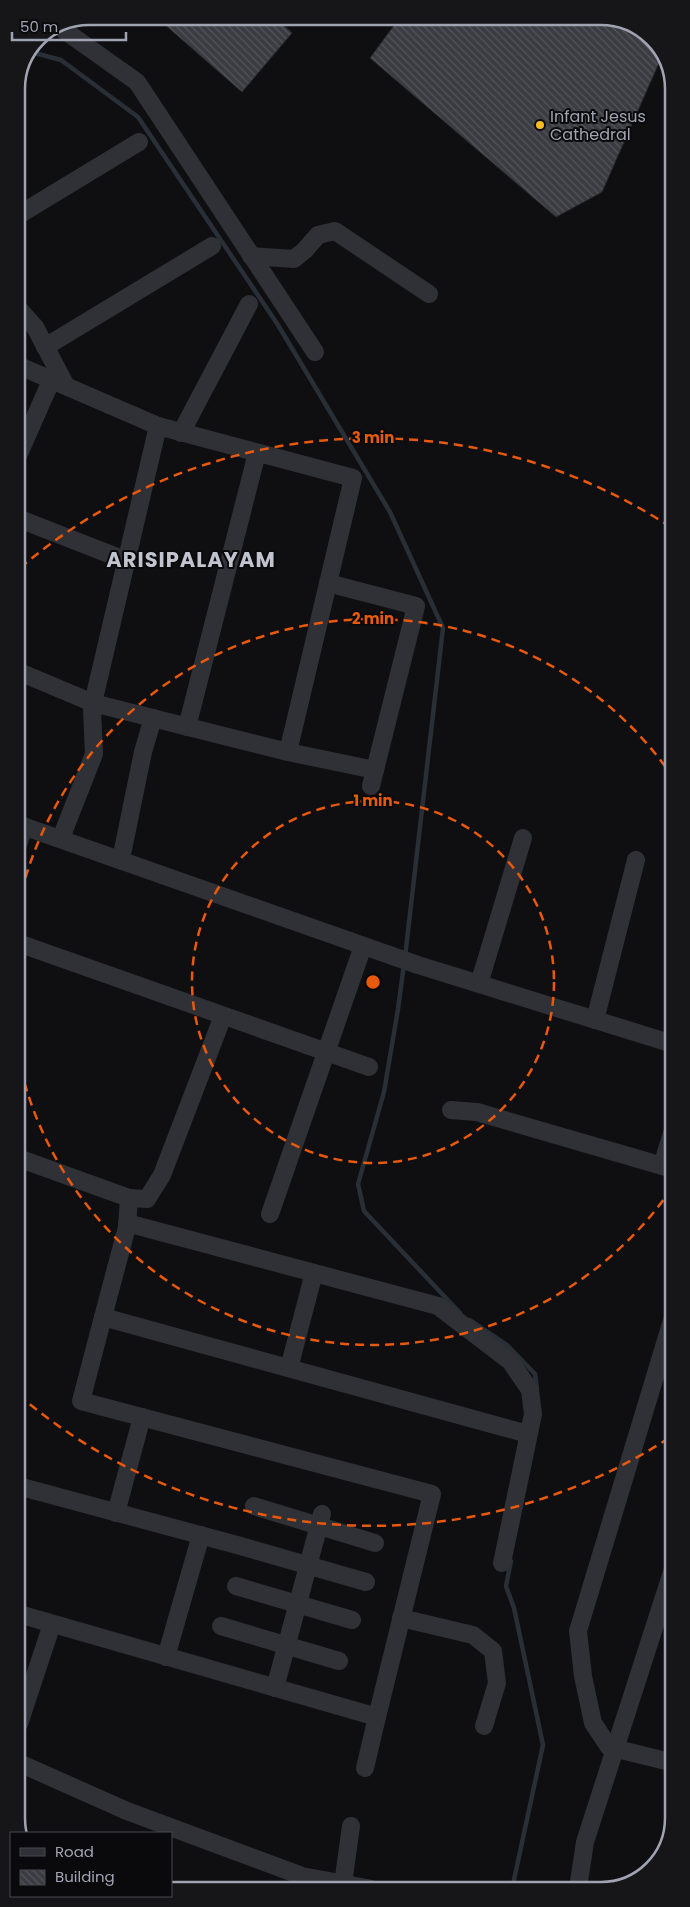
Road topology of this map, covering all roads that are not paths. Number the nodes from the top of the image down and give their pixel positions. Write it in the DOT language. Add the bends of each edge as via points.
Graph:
graph roads {
  1 [pos="64,30"];
  2 [pos="139,142"];
  3 [pos="25,211"];
  4 [pos="212,246"];
  5 [pos="251,256"];
  6 [pos="429,294"];
  7 [pos="249,304"];
  8 [pos="25,316"];
  9 [pos="45,347"];
  10 [pos="315,352"];
  11 [pos="25,369"];
  12 [pos="58,384"];
  13 [pos="158,426"];
  14 [pos="181,432"];
  15 [pos="25,444"];
  16 [pos="258,453"];
  17 [pos="25,521"];
  18 [pos="126,560"];
  19 [pos="328,583"];
  20 [pos="25,674"];
  21 [pos="93,704"];
  22 [pos="153,718"];
  23 [pos="187,727"];
  24 [pos="288,752"];
  25 [pos="25,826"];
  26 [pos="61,838"];
  27 [pos="523,838"];
  28 [pos="121,860"];
  29 [pos="636,860"];
  30 [pos="25,945"];
  31 [pos="363,946"];
  32 [pos="479,984"];
  33 [pos="223,1016"];
  34 [pos="595,1020"];
  35 [pos="665,1042"];
  36 [pos="327,1053"];
  37 [pos="369,1067"];
  38 [pos="451,1110"];
  39 [pos="25,1161"];
  40 [pos="665,1166"];
  41 [pos="129,1198"];
  42 [pos="270,1214"];
  43 [pos="127,1223"];
  44 [pos="314,1273"];
  45 [pos="103,1318"];
  46 [pos="665,1343"];
  47 [pos="289,1368"];
  48 [pos="142,1417"];
  49 [pos="528,1434"];
  50 [pos="25,1488"];
  51 [pos="254,1506"];
  52 [pos="116,1513"];
  53 [pos="320,1520"];
  54 [pos="200,1535"];
  55 [pos="375,1544"];
  56 [pos="502,1563"];
  57 [pos="308,1566"];
  58 [pos="366,1582"];
  59 [pos="236,1586"];
  60 [pos="665,1593"];
  61 [pos="297,1604"];
  62 [pos="25,1616"];
  63 [pos="401,1618"];
  64 [pos="352,1620"];
  65 [pos="52,1624"];
  66 [pos="221,1626"];
  67 [pos="286,1646"];
  68 [pos="166,1657"];
  69 [pos="339,1661"];
  70 [pos="275,1688"];
  71 [pos="25,1706"];
  72 [pos="377,1718"];
  73 [pos="484,1726"];
  74 [pos="614,1748"];
  75 [pos="665,1761"];
  76 [pos="25,1766"];
  77 [pos="365,1768"];
  78 [pos="351,1826"];
  79 [pos="298,1882"];
  80 [pos="343,1882"];
  81 [pos="579,1882"];
  1 -- 5 [label="street" via="137,82"];
  2 -- 3 [label="street"];
  4 -- 9 [label="street"];
  5 -- 6 [label="street" via="294,259 318,234 335,231"];
  5 -- 10 [label="street"];
  7 -- 14 [label="street"];
  8 -- 9 [label="street"];
  9 -- 12 [label="street"];
  11 -- 12 [label="street"];
  12 -- 13 [label="street"];
  12 -- 15 [label="street"];
  13 -- 14 [label="street"];
  13 -- 18 [label="street"];
  14 -- 16 [label="street"];
  16 -- 19 [label="street" via="353,478"];
  16 -- 23 [label="street"];
  17 -- 18 [label="street"];
  18 -- 21 [label="street"];
  19 -- 24 [label="street"];
  19 -- 24 [label="street" via="416,606 373,778"];
  20 -- 21 [label="street"];
  21 -- 22 [label="street"];
  21 -- 26 [label="street" via="94,754"];
  22 -- 23 [label="street"];
  22 -- 28 [label="street"];
  23 -- 24 [label="street"];
  25 -- 26 [label="street"];
  26 -- 28 [label="street"];
  27 -- 32 [label="street"];
  28 -- 31 [label="street"];
  29 -- 34 [label="street"];
  30 -- 33 [label="street"];
  31 -- 32 [label="street"];
  31 -- 36 [label="street"];
  32 -- 34 [label="street"];
  33 -- 36 [label="street"];
  33 -- 41 [label="street" via="162,1175 147,1199"];
  34 -- 35 [label="street"];
  36 -- 37 [label="street"];
  36 -- 42 [label="street"];
  38 -- 40 [label="street" via="477,1112"];
  39 -- 41 [label="street"];
  41 -- 43 [label="street"];
  43 -- 44 [label="street"];
  43 -- 45 [label="street"];
  44 -- 47 [label="street"];
  44 -- 49 [label="street" via="438,1306 510,1361 530,1390 533,1414"];
  45 -- 47 [label="street"];
  45 -- 48 [label="street" via="81,1401"];
  46 -- 74 [label="street" via="578,1631 592,1723 609,1747"];
  47 -- 49 [label="street"];
  48 -- 52 [label="street"];
  48 -- 63 [label="street" via="432,1494"];
  49 -- 56 [label="street"];
  50 -- 52 [label="street"];
  51 -- 53 [label="street"];
  52 -- 54 [label="street"];
  53 -- 55 [label="street"];
  53 -- 57 [label="street"];
  54 -- 57 [label="street"];
  54 -- 68 [label="street"];
  57 -- 58 [label="street"];
  57 -- 61 [label="street"];
  59 -- 61 [label="street"];
  60 -- 74 [label="street"];
  61 -- 64 [label="street"];
  61 -- 67 [label="street"];
  62 -- 65 [label="street"];
  63 -- 72 [label="street"];
  63 -- 73 [label="street" via="473,1635 493,1651 497,1683"];
  65 -- 68 [label="street"];
  65 -- 71 [label="street"];
  66 -- 67 [label="street"];
  67 -- 69 [label="street"];
  67 -- 70 [label="street"];
  68 -- 70 [label="street"];
  70 -- 72 [label="street"];
  72 -- 77 [label="street"];
  74 -- 75 [label="street"];
  74 -- 81 [label="street" via="585,1842"];
  76 -- 79 [label="street"];
  78 -- 80 [label="street"];
}
